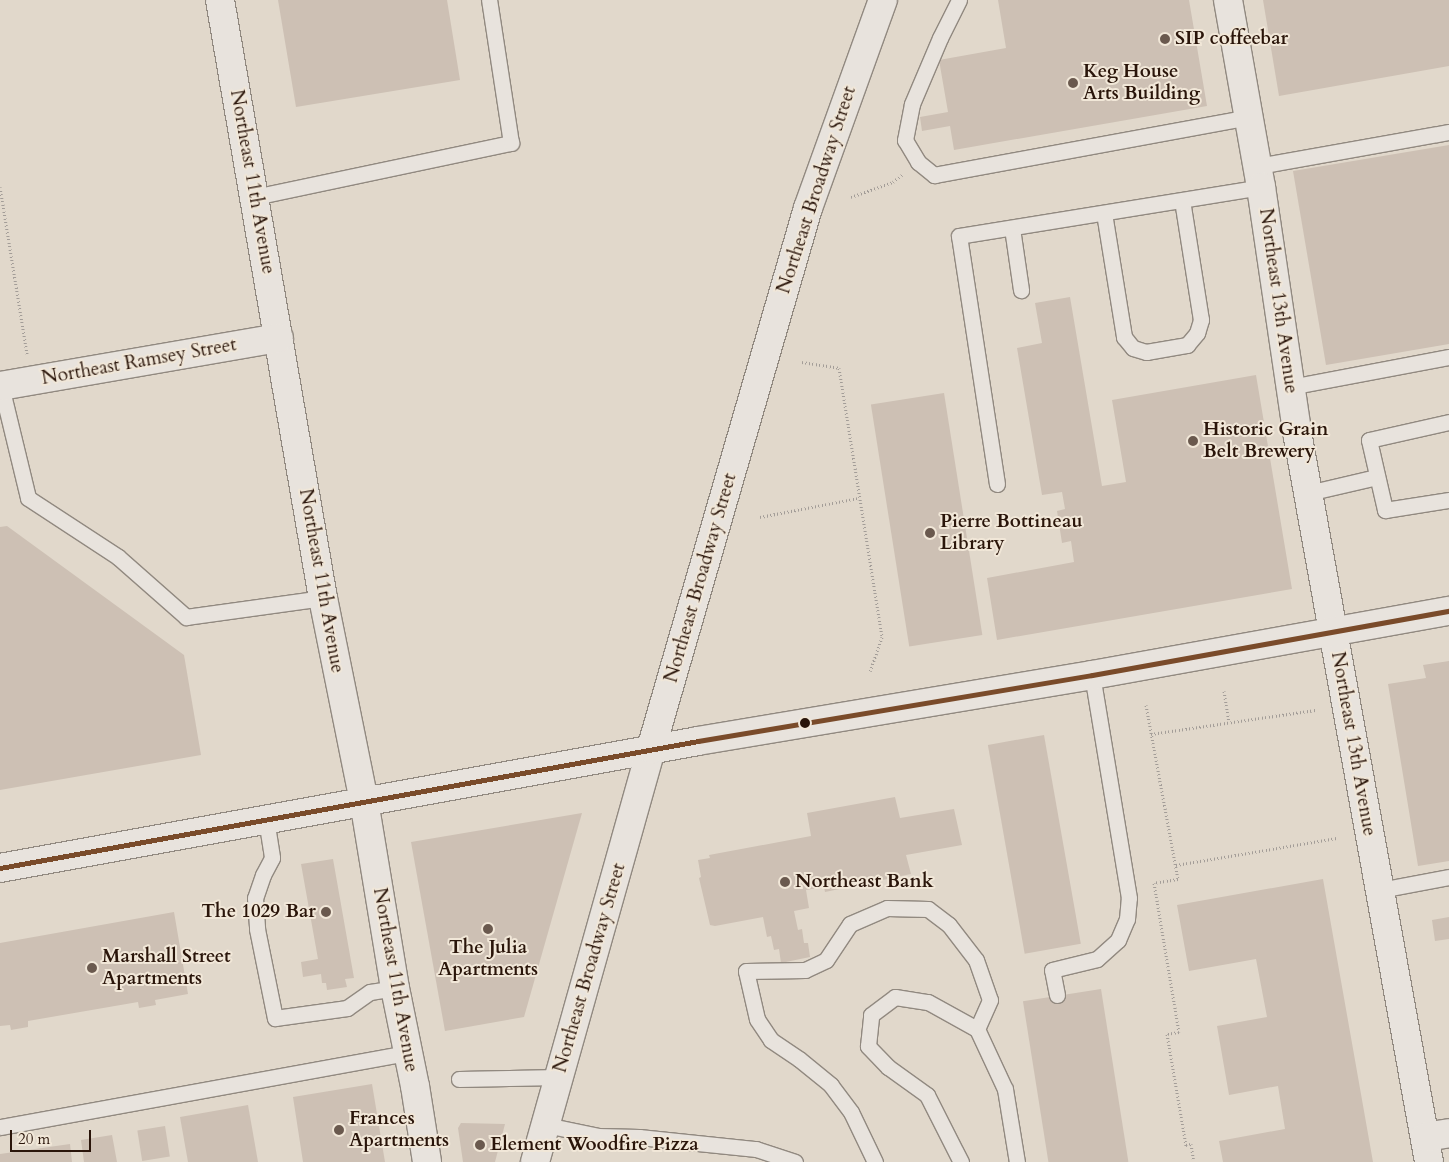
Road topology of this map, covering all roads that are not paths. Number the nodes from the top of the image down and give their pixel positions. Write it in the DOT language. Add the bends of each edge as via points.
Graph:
graph roads {
  1 [pos="220,0"];
  2 [pos="489,0"];
  3 [pos="883,0"];
  4 [pos="959,0"];
  5 [pos="1228,0"];
  6 [pos="1249,117"];
  7 [pos="1449,132"];
  8 [pos="1260,176"];
  9 [pos="254,197"];
  10 [pos="1182,200"];
  11 [pos="1104,213"];
  12 [pos="1012,228"];
  13 [pos="1021,290"];
  14 [pos="278,338"];
  15 [pos="1449,357"];
  16 [pos="1,386"];
  17 [pos="1290,386"];
  18 [pos="1449,422"];
  19 [pos="1377,477"];
  20 [pos="998,484"];
  21 [pos="1308,493"];
  22 [pos="1449,500"];
  23 [pos="323,598"];
  24 [pos="1449,611"];
  25 [pos="1332,631"];
  26 [pos="1092,675"];
  27 [pos="651,749"];
  28 [pos="364,801"];
  29 [pos="266,819"];
  30 [pos="0,868"];
  31 [pos="1449,877"];
  32 [pos="1380,890"];
  33 [pos="394,988"];
  34 [pos="1057,995"];
  35 [pos="977,1029"];
  36 [pos="408,1053"];
  37 [pos="559,1077"];
  38 [pos="459,1079"];
  39 [pos="546,1124"];
  40 [pos="0,1127"];
  41 [pos="1434,1144"];
  42 [pos="427,1162"];
  43 [pos="535,1162"];
  44 [pos="795,1162"];
  45 [pos="875,1162"];
  46 [pos="961,1162"];
  47 [pos="1017,1162"];
  1 -- 9 [label="street, Northeast 11th Avenue"];
  2 -- 9 [label="lane" via="511,143"];
  3 -- 27 [label="street, Northeast Broadway Street" via="808,208"];
  4 -- 6 [label="lane" via="912,104 905,140 918,162 934,175"];
  5 -- 6 [label="street, Northeast 13th Avenue"];
  6 -- 8 [label="street, Northeast 13th Avenue"];
  7 -- 8 [label="lane"];
  8 -- 10 [label="lane"];
  8 -- 17 [label="street, Northeast 13th Avenue"];
  9 -- 14 [label="street, Northeast 11th Avenue"];
  10 -- 11 [label="lane"];
  10 -- 11 [label="lane" via="1201,320 1198,333 1187,345 1146,352 1133,348 1124,337"];
  11 -- 12 [label="lane"];
  12 -- 13 [label="lane"];
  12 -- 20 [label="lane" via="960,236"];
  14 -- 16 [label="street, Northeast Ramsey Street"];
  14 -- 23 [label="street, Northeast 11th Avenue"];
  15 -- 17 [label="lane"];
  16 -- 23 [label="lane" via="28,498 118,557 186,617"];
  17 -- 21 [label="street, Northeast 13th Avenue"];
  18 -- 19 [label="lane" via="1369,440"];
  19 -- 21 [label="lane"];
  19 -- 22 [label="lane" via="1385,510"];
  21 -- 25 [label="street, Northeast 13th Avenue"];
  23 -- 28 [label="street, Northeast 11th Avenue"];
  24 -- 25 [label="street"];
  25 -- 26 [label="street"];
  25 -- 32 [label="street, Northeast 13th Avenue"];
  26 -- 27 [label="street"];
  26 -- 34 [label="lane" via="1128,888 1127,918 1118,940 1097,959 1052,970"];
  27 -- 28 [label="street"];
  27 -- 37 [label="street, Northeast Broadway Street"];
  28 -- 29 [label="street"];
  28 -- 33 [label="street, Northeast 11th Avenue"];
  29 -- 30 [label="street"];
  29 -- 33 [label="lane" via="272,858 255,898 257,929 275,1018 346,1008 370,992"];
  31 -- 32 [label="lane"];
  32 -- 41 [label="street, Northeast 13th Avenue"];
  33 -- 36 [label="street, Northeast 11th Avenue"];
  35 -- 45 [label="lane" via="990,1000 976,960 949,925 928,909 887,908 850,924 826,960 804,970 746,971 757,1019 771,1040 831,1085 850,1112"];
  35 -- 46 [label="lane" via="928,1002 894,996 871,1015 868,1046 888,1067 927,1095"];
  35 -- 47 [label="lane" via="1005,1089"];
  36 -- 40 [label="lane"];
  36 -- 42 [label="street, Northeast 11th Avenue"];
  37 -- 38 [label="lane"];
  37 -- 39 [label="street, Northeast Broadway Street"];
  39 -- 43 [label="street, Northeast Broadway Street"];
  39 -- 44 [label="lane" via="598,1136 756,1149"];
}
